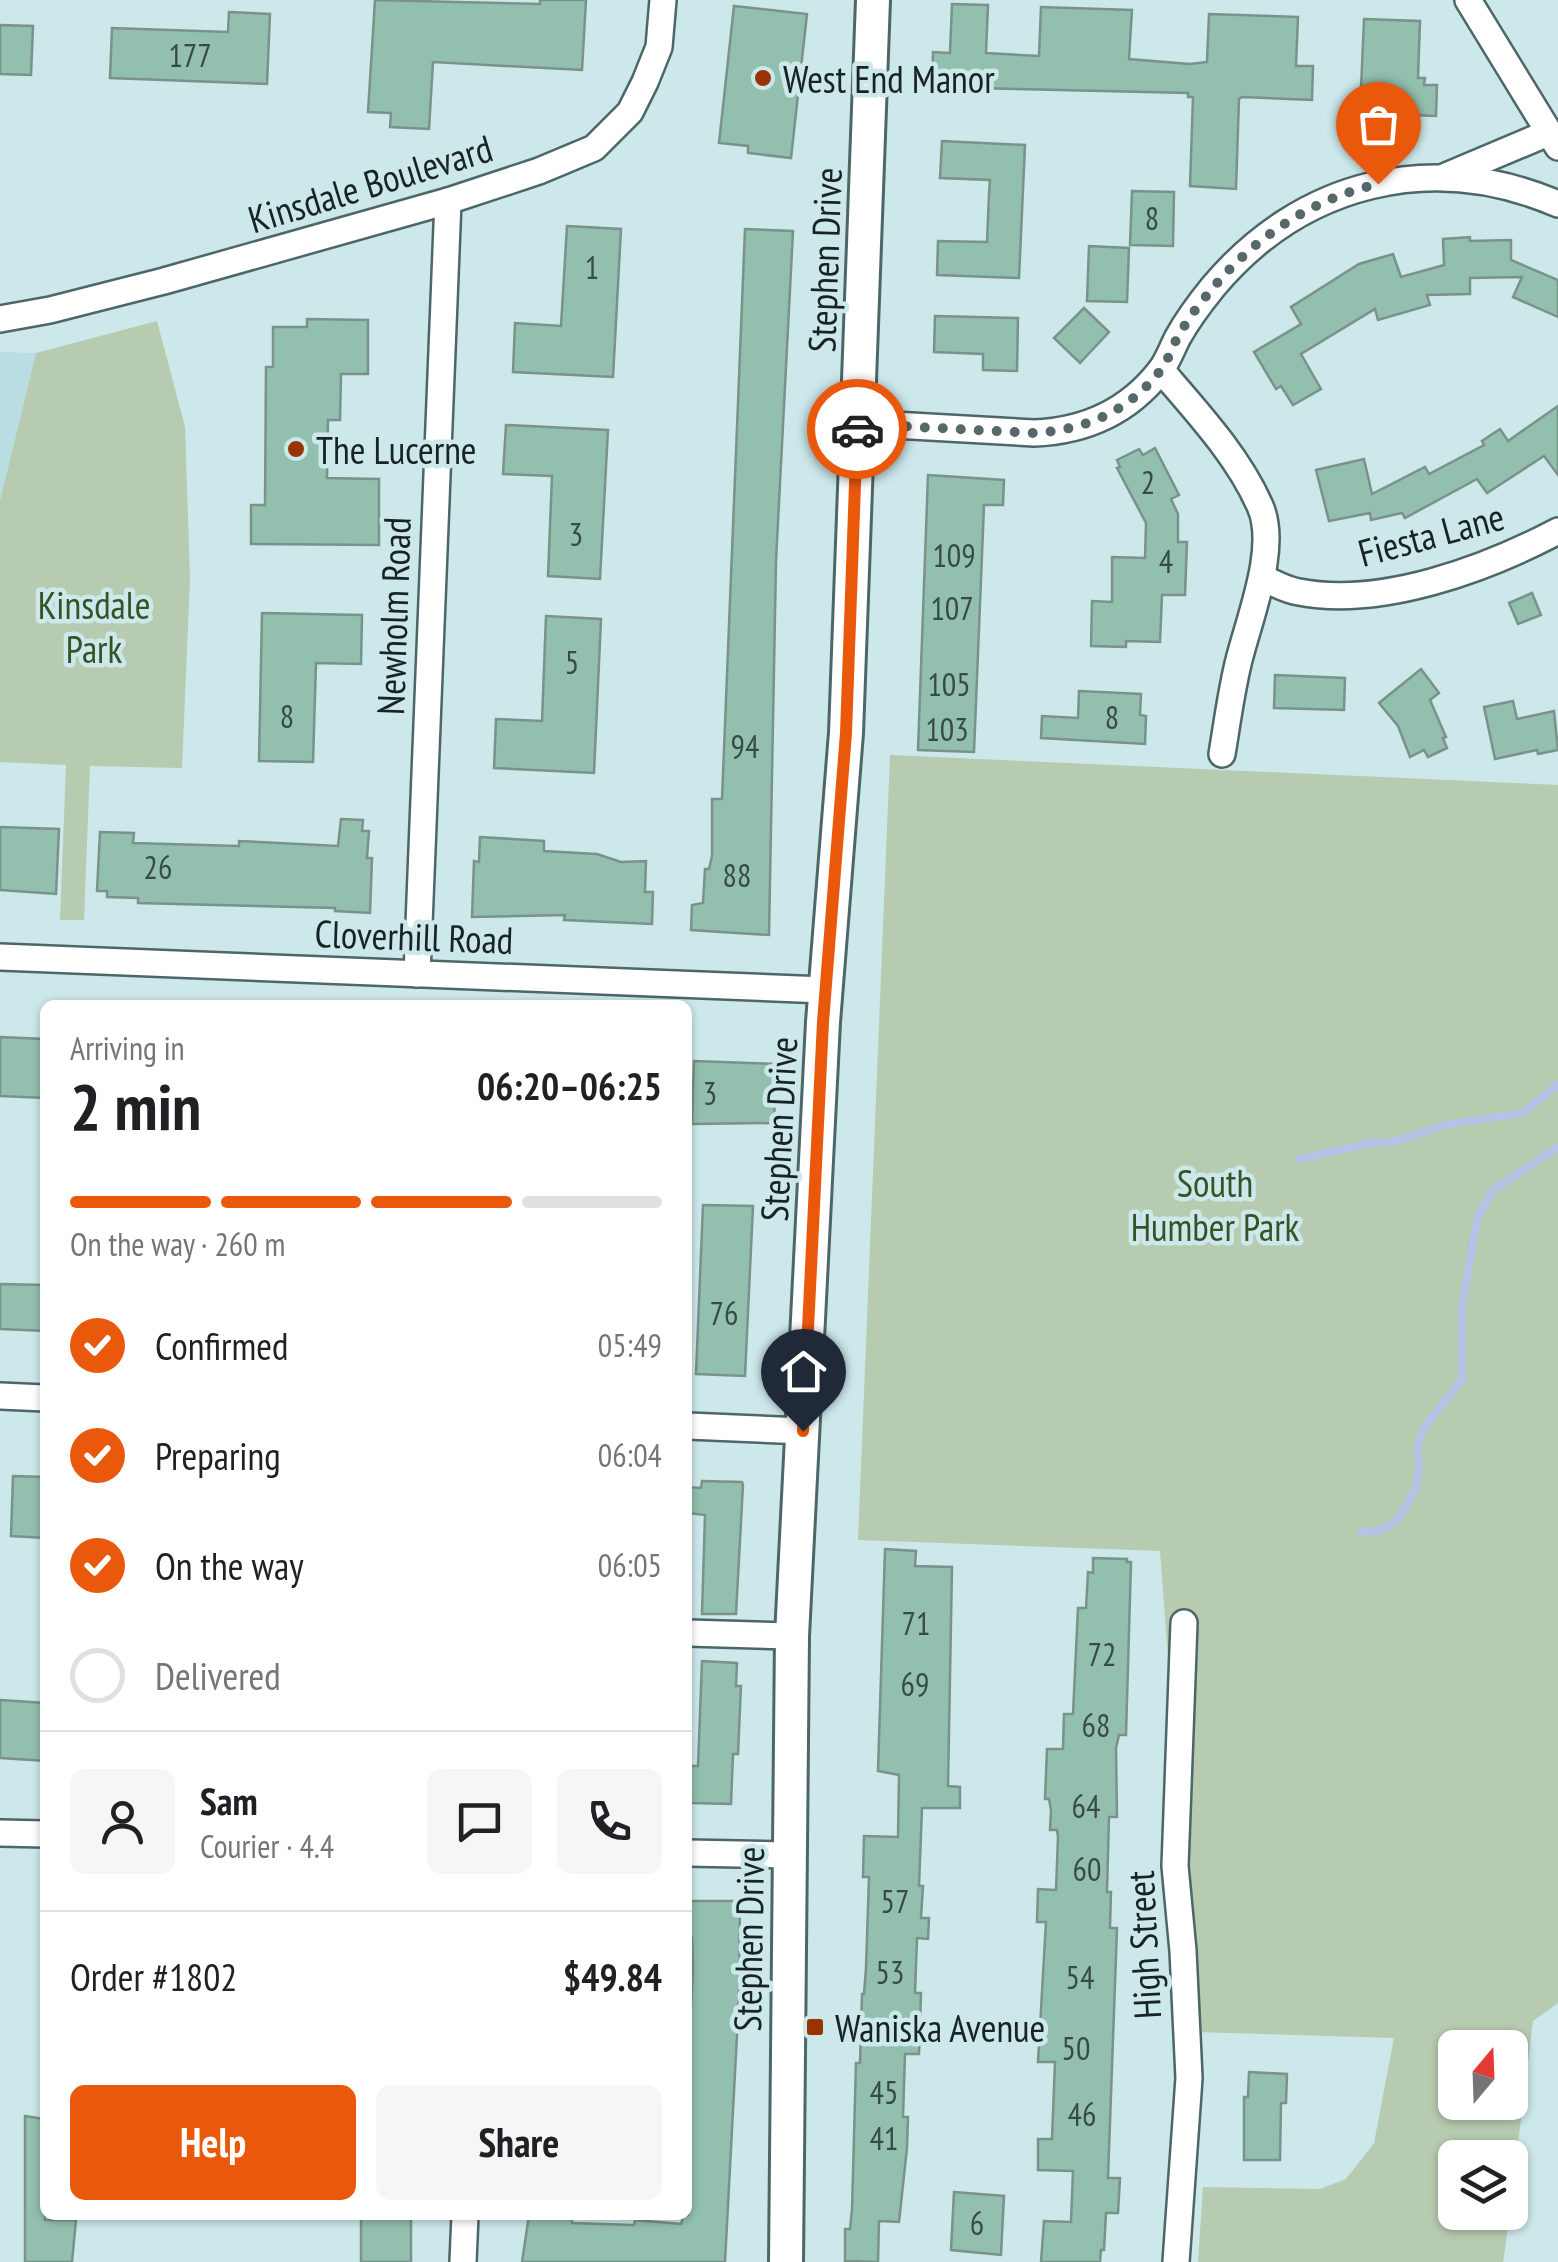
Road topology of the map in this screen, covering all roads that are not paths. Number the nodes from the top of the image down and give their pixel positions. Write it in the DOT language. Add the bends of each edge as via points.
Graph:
graph roads {
  1 [pos="663,0"];
  2 [pos="873,0"];
  3 [pos="1468,0"];
  4 [pos="1553,140"];
  5 [pos="1446,176"];
  6 [pos="448,201"];
  7 [pos="1558,204"];
  8 [pos="0,319"];
  9 [pos="1161,370"];
  10 [pos="858,424"];
  11 [pos="1558,531"];
  12 [pos="1263,578"];
  13 [pos="1222,754"];
  14 [pos="0,958"];
  15 [pos="417,974"];
  16 [pos="825,990"];
  17 [pos="0,1396"];
  18 [pos="40,1398"];
  19 [pos="692,1426"];
  20 [pos="803,1431"];
  21 [pos="1184,1623"];
  22 [pos="692,1633"];
  23 [pos="792,1636"];
  24 [pos="0,1833"];
  25 [pos="40,1834"];
  26 [pos="692,1853"];
  27 [pos="789,1856"];
  28 [pos="465,2220"];
  29 [pos="464,2262"];
  30 [pos="786,2262"];
  31 [pos="1176,2262"];
  1 -- 6 [label="street, Kinsdale Boulevard" via="659,46 645,82 609,136 594,148"];
  2 -- 10 [label="street, Stephen Drive"];
  3 -- 4 [label="street"];
  4 -- 5 [label="street"];
  5 -- 7 [label="street" via="1502,184"];
  5 -- 9 [label="street" via="1354,190 1286,222 1216,284"];
  6 -- 8 [label="street, Kinsdale Boulevard" via="164,282"];
  6 -- 15 [label="street, Newholm Road"];
  9 -- 10 [label="street" via="1107,418 1062,432"];
  9 -- 12 [label="street" via="1262,509"];
  10 -- 16 [label="street, Stephen Drive" via="846,733"];
  11 -- 12 [label="street, Fiesta Lane" via="1506,558 1364,595 1296,592"];
  12 -- 13 [label="street"];
  14 -- 15 [label="street, Cloverhill Road"];
  15 -- 16 [label="street, Cloverhill Road"];
  16 -- 20 [label="street, Stephen Drive"];
  17 -- 18 [label="street"];
  19 -- 20 [label="street"];
  20 -- 23 [label="street, Stephen Drive"];
  21 -- 31 [label="street, High Street" via="1174,1866 1189,2078"];
  22 -- 23 [label="street"];
  23 -- 27 [label="street, Stephen Drive"];
  24 -- 25 [label="street"];
  26 -- 27 [label="street"];
  27 -- 30 [label="street, Stephen Drive"];
  28 -- 29 [label="street"];
}
